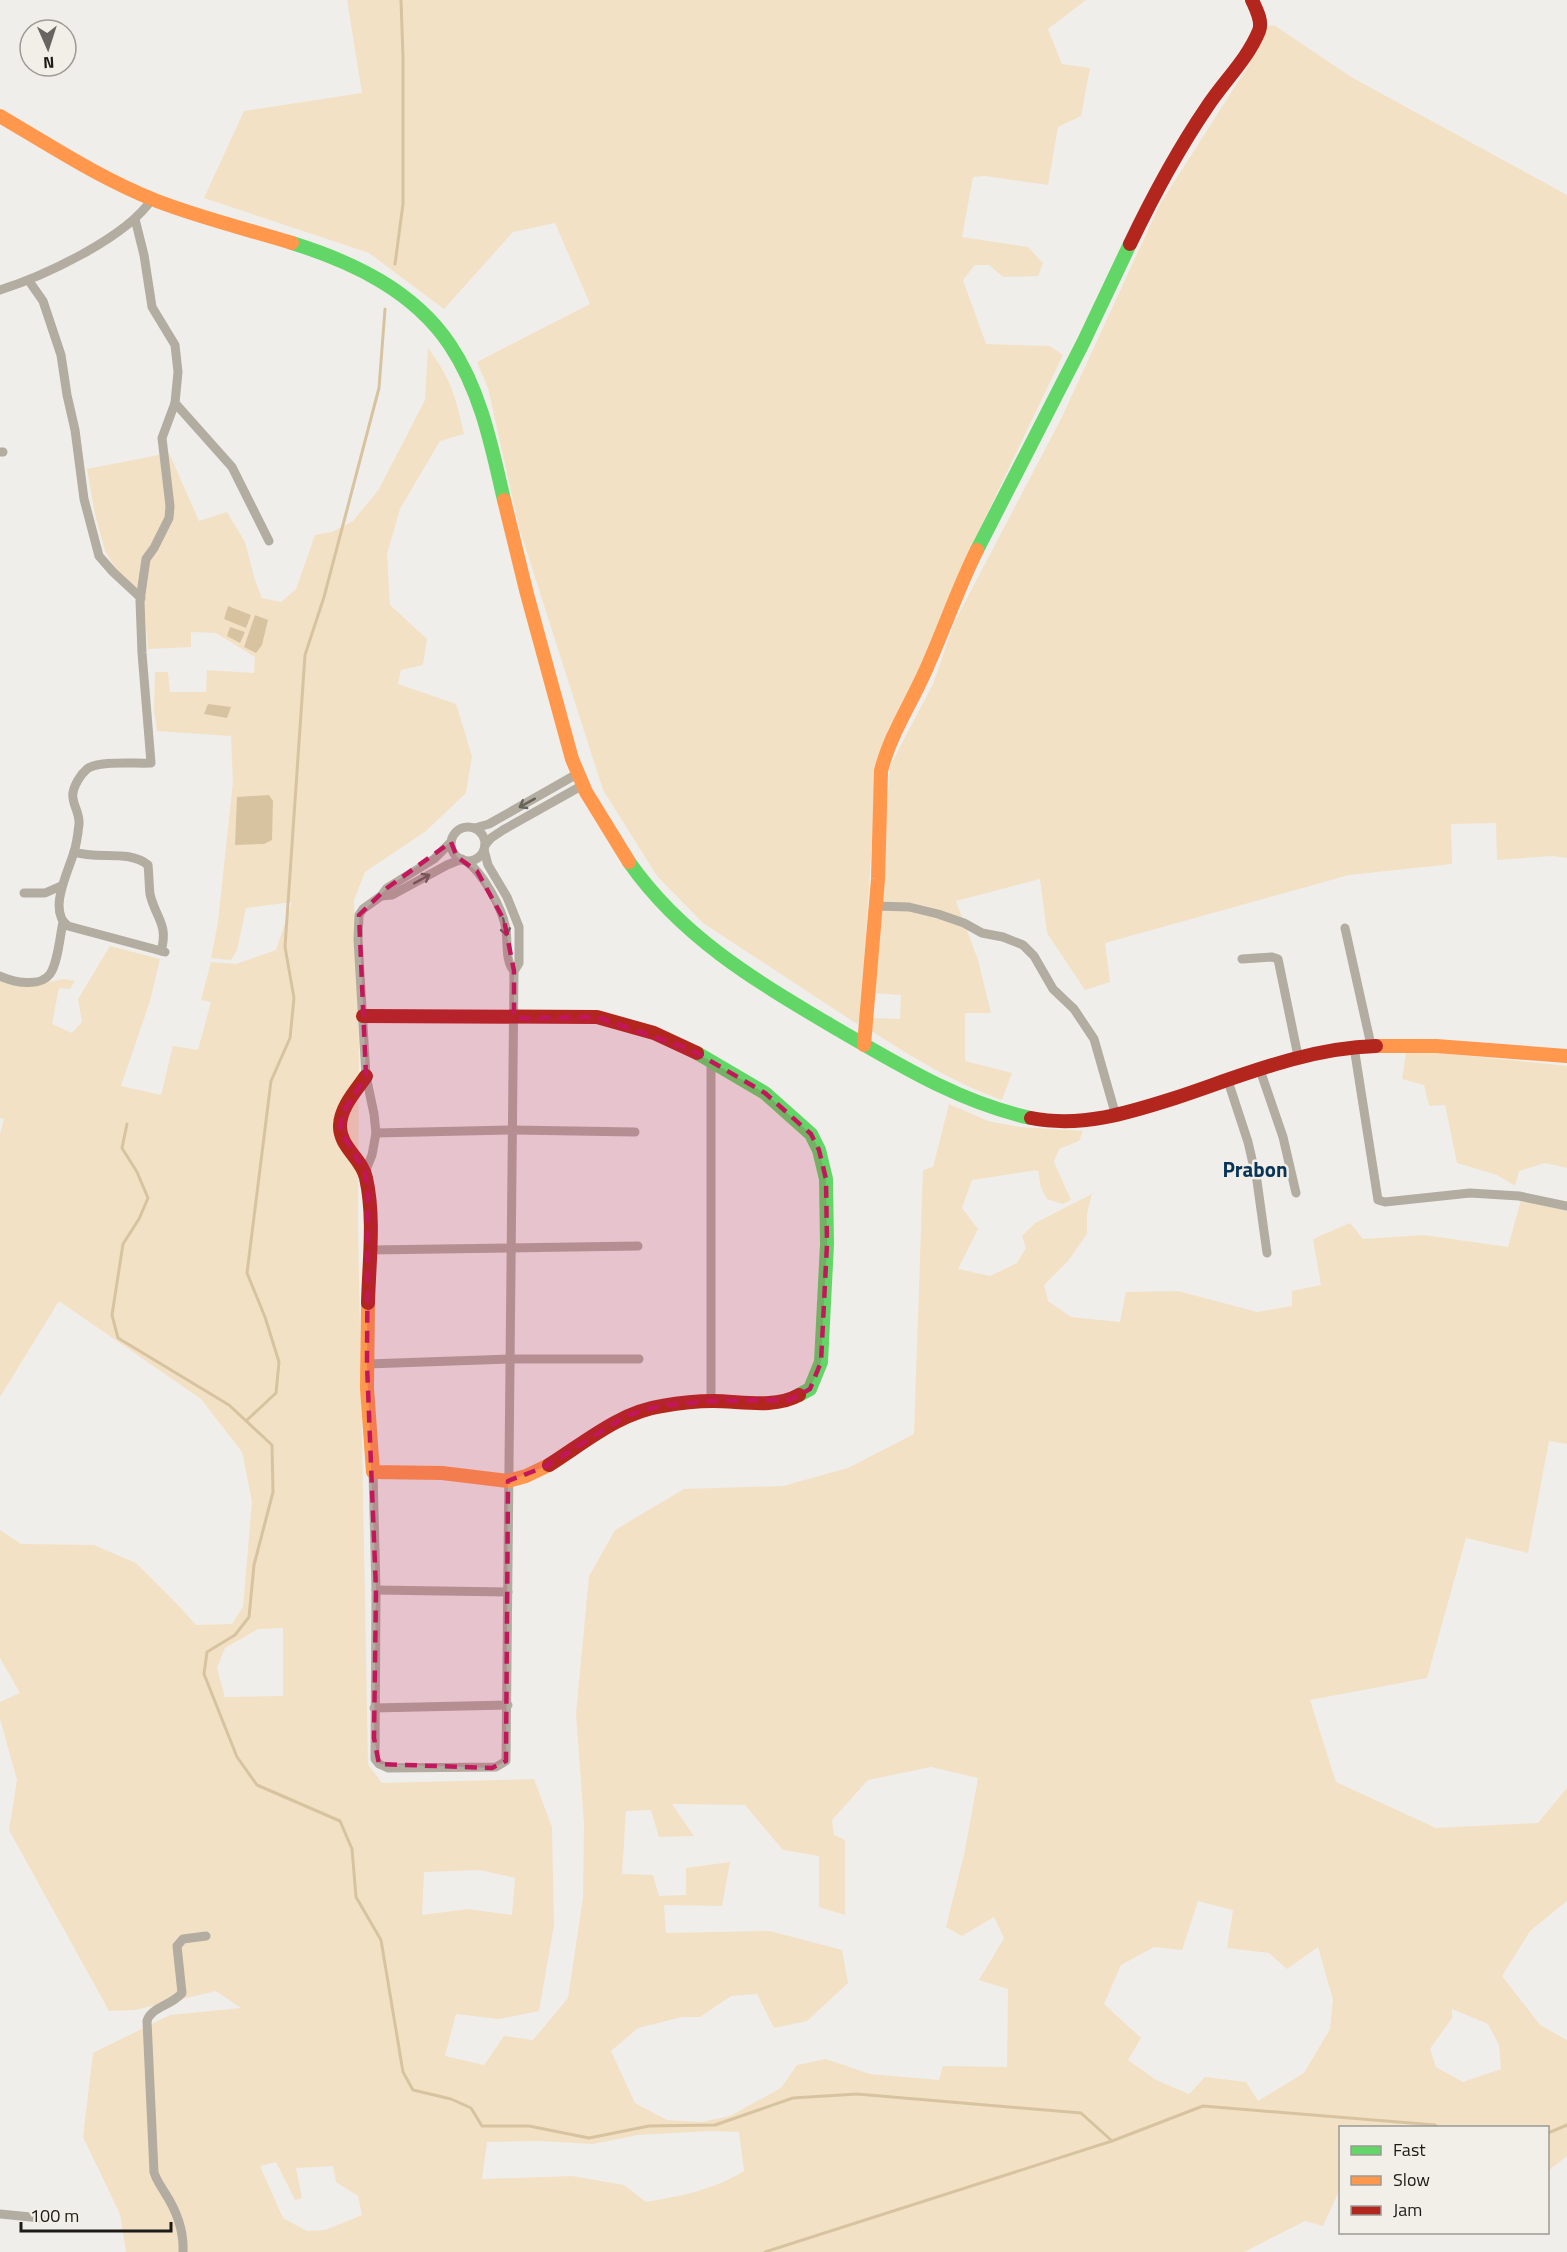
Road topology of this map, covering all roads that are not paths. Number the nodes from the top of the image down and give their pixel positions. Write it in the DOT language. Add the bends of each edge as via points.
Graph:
graph roads {
  1 [pos="1252,0"];
  2 [pos="1,118"];
  3 [pos="152,199"];
  4 [pos="135,219"];
  5 [pos="29,281"];
  6 [pos="0,290"];
  7 [pos="175,403"];
  8 [pos="269,541"];
  9 [pos="141,598"];
  10 [pos="580,779"];
  11 [pos="475,828"];
  12 [pos="451,843"];
  13 [pos="484,848"];
  14 [pos="74,852"];
  15 [pos="464,860"];
  16 [pos="61,886"];
  17 [pos="24,893"];
  18 [pos="381,896"];
  19 [pos="507,897"];
  20 [pos="497,903"];
  21 [pos="875,906"];
  22 [pos="63,922"];
  23 [pos="1345,928"];
  24 [pos="1242,959"];
  25 [pos="514,971"];
  26 [pos="0,976"];
  27 [pos="363,1016"];
  28 [pos="514,1018"];
  29 [pos="864,1045"];
  30 [pos="1371,1045"];
  31 [pos="1354,1047"];
  32 [pos="1298,1056"];
  33 [pos="1567,1056"];
  34 [pos="711,1061"];
  35 [pos="1260,1070"];
  36 [pos="366,1076"];
  37 [pos="1228,1081"];
  38 [pos="1116,1116"];
  39 [pos="513,1130"];
  40 [pos="635,1132"];
  41 [pos="376,1133"];
  42 [pos="365,1172"];
  43 [pos="1296,1193"];
  44 [pos="1567,1206"];
  45 [pos="639,1246"];
  46 [pos="512,1249"];
  47 [pos="370,1250"];
  48 [pos="1268,1253"];
  49 [pos="511,1359"];
  50 [pos="639,1359"];
  51 [pos="367,1364"];
  52 [pos="711,1401"];
  53 [pos="373,1472"];
  54 [pos="508,1481"];
  55 [pos="376,1590"];
  56 [pos="508,1593"];
  57 [pos="508,1705"];
  58 [pos="374,1708"];
  59 [pos="206,1936"];
  60 [pos="0,2214"];
  61 [pos="41,2218"];
  62 [pos="183,2252"];
  1 -- 21 [label="street" via="1260,28 1242,62 1211,99 1177,151 1145,212 960,584 928,666 885,755"];
  2 -- 3 [label="street"];
  3 -- 4 [label="street"];
  3 -- 10 [label="street" via="335,258 377,279 417,307 449,342 461,363 490,444 557,709"];
  4 -- 5 [label="street"];
  4 -- 7 [label="street" via="152,307 175,345"];
  5 -- 6 [label="street"];
  5 -- 9 [label="street" via="43,302 61,355 84,499 99,556"];
  7 -- 8 [label="street" via="232,467"];
  7 -- 9 [label="street" via="162,438 169,518 146,559"];
  9 -- 14 [label="street" via="151,763 97,764 87,769 72,794 79,812"];
  10 -- 11 [label="street, one-way"];
  10 -- 13 [label="street" via="491,838"];
  10 -- 29 [label="street" via="632,867 690,931 755,978"];
  11 -- 12 [label="street" via="459,830"];
  11 -- 13 [label="street" via="483,835"];
  12 -- 15 [label="street" via="454,852"];
  12 -- 18 [label="street"];
  13 -- 15 [label="street" via="477,858"];
  13 -- 19 [label="street" via="488,865"];
  14 -- 16 [label="street"];
  14 -- 22 [label="street" via="139,857 148,865 151,897 165,939 163,951"];
  18 -- 15 [label="street, one-way" via="392,895"];
  15 -- 20 [label="street" via="477,871"];
  16 -- 17 [label="street" via="45,893"];
  16 -- 22 [label="street"];
  18 -- 27 [label="street" via="359,915"];
  19 -- 20 [label="street"];
  19 -- 25 [label="street" via="519,927 519,963"];
  20 -- 25 [label="street, one-way" via="506,929 509,964"];
  21 -- 29 [label="street"];
  21 -- 38 [label="street" via="909,907 938,914 1023,945 1094,1039"];
  22 -- 26 [label="street" via="50,973 43,980 10,981"];
  23 -- 30 [label="street"];
  24 -- 32 [label="street" via="1278,959"];
  25 -- 28 [label="street"];
  27 -- 28 [label="street"];
  27 -- 36 [label="street"];
  28 -- 34 [label="street" via="597,1017 654,1033"];
  28 -- 39 [label="street"];
  29 -- 38 [label="street" via="934,1083 1017,1116 1069,1123"];
  30 -- 31 [label="street"];
  30 -- 33 [label="street"];
  31 -- 32 [label="street"];
  31 -- 44 [label="street" via="1378,1200 1470,1193 1519,1196"];
  32 -- 35 [label="street"];
  34 -- 52 [label="street"];
  34 -- 52 [label="street" via="765,1093 810,1134 819,1150 826,1179 827,1244 821,1362 810,1389 790,1400"];
  35 -- 37 [label="street"];
  35 -- 43 [label="street" via="1283,1137"];
  36 -- 41 [label="street"];
  36 -- 42 [label="street" via="350,1097 340,1130"];
  37 -- 38 [label="street"];
  37 -- 48 [label="street" via="1250,1152"];
  39 -- 40 [label="street"];
  39 -- 41 [label="street"];
  39 -- 46 [label="street"];
  41 -- 42 [label="street"];
  42 -- 47 [label="street"];
  45 -- 46 [label="street"];
  46 -- 47 [label="street"];
  46 -- 49 [label="street"];
  47 -- 51 [label="street"];
  49 -- 50 [label="street"];
  49 -- 51 [label="street"];
  49 -- 54 [label="street"];
  51 -- 53 [label="street"];
  52 -- 54 [label="street" via="660,1406 626,1416 547,1467"];
  53 -- 54 [label="street" via="442,1473"];
  53 -- 55 [label="street"];
  54 -- 56 [label="street"];
  55 -- 56 [label="street"];
  55 -- 58 [label="street"];
  56 -- 57 [label="street"];
  57 -- 58 [label="street"];
  57 -- 58 [label="street" via="506,1761 492,1768 387,1768 379,1764 375,1758"];
  59 -- 62 [label="street" via="183,1939 177,1946 182,1993 175,2002 154,2010 147,2021 154,2172 174,2208"];
  60 -- 61 [label="street"];
}
